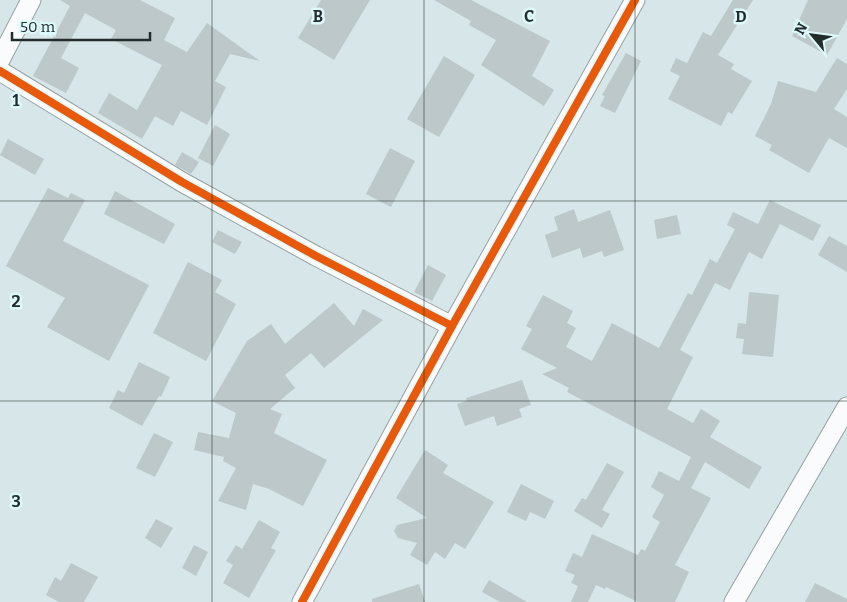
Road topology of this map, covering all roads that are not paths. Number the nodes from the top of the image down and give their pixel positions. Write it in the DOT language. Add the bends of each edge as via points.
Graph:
graph roads {
  1 [pos="31,0"];
  2 [pos="635,0"];
  3 [pos="0,60"];
  4 [pos="0,71"];
  5 [pos="452,326"];
  6 [pos="847,407"];
  7 [pos="302,602"];
  8 [pos="734,602"];
  1 -- 3 [label="street"];
  2 -- 5 [label="street"];
  4 -- 5 [label="street" via="207,196"];
  5 -- 7 [label="street"];
  6 -- 8 [label="street"];
}
